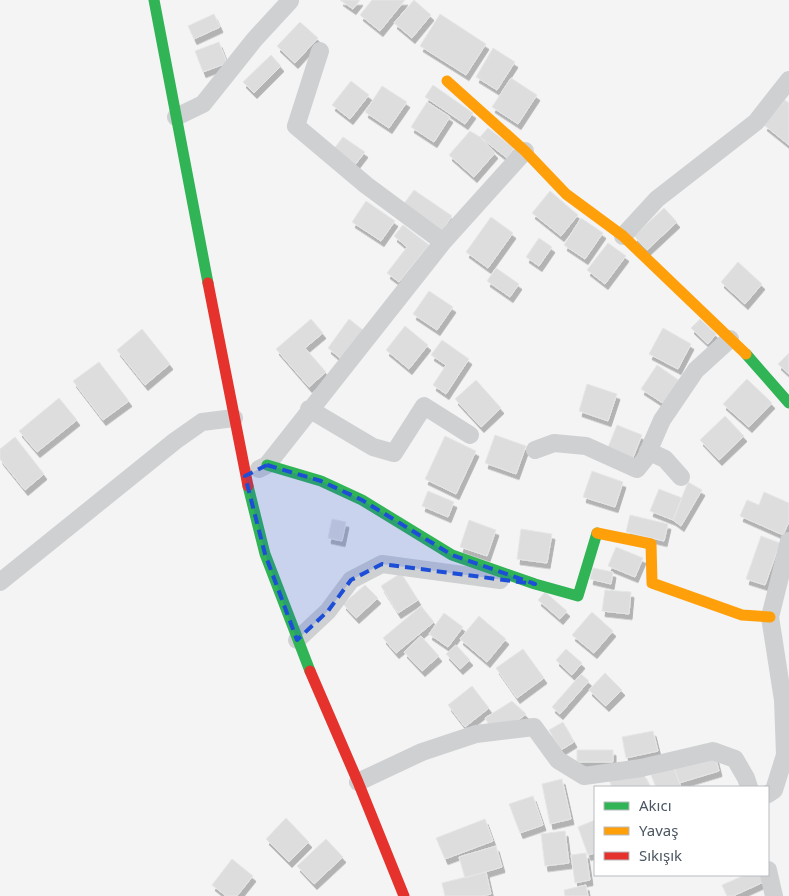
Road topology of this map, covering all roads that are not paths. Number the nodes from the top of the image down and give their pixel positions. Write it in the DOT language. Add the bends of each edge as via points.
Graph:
graph roads {
  1 [pos="154,0"];
  2 [pos="290,1"];
  3 [pos="320,51"];
  4 [pos="789,80"];
  5 [pos="447,82"];
  6 [pos="176,117"];
  7 [pos="525,151"];
  8 [pos="623,236"];
  9 [pos="443,242"];
  10 [pos="730,339"];
  11 [pos="789,403"];
  12 [pos="309,409"];
  13 [pos="234,418"];
  14 [pos="470,436"];
  15 [pos="535,450"];
  16 [pos="648,451"];
  17 [pos="267,465"];
  18 [pos="245,476"];
  19 [pos="681,477"];
  20 [pos="789,541"];
  21 [pos="0,582"];
  22 [pos="536,584"];
  23 [pos="770,617"];
  24 [pos="297,640"];
  25 [pos="358,782"];
  26 [pos="749,786"];
  27 [pos="769,793"];
  28 [pos="769,874"];
  29 [pos="404,896"];
  30 [pos="774,896"];
  1 -- 6 [label="street"];
  2 -- 6 [label="street" via="203,104"];
  3 -- 9 [label="street" via="296,126 366,185"];
  4 -- 8 [label="street" via="756,122 657,199"];
  5 -- 7 [label="street"];
  6 -- 13 [label="street"];
  7 -- 8 [label="street" via="566,194"];
  7 -- 9 [label="street"];
  8 -- 10 [label="street"];
  9 -- 12 [label="street"];
  10 -- 11 [label="street"];
  10 -- 16 [label="street" via="696,370 662,420"];
  12 -- 14 [label="street" via="373,447 394,453 424,406"];
  12 -- 17 [label="street"];
  13 -- 18 [label="street"];
  13 -- 21 [label="street" via="202,422"];
  15 -- 16 [label="street" via="554,444 586,446 637,469"];
  16 -- 19 [label="street" via="665,459"];
  17 -- 18 [label="street"];
  17 -- 22 [label="street" via="321,481 362,500 452,555"];
  18 -- 24 [label="street" via="265,554"];
  20 -- 23 [label="street"];
  22 -- 23 [label="street" via="578,596 597,533 651,544 652,583 742,615"];
  22 -- 24 [label="street" via="382,564 351,580 328,611"];
  23 -- 27 [label="street" via="783,700 785,755 774,790"];
  24 -- 25 [label="street"];
  25 -- 26 [label="street" via="422,752 476,734 534,727 558,760 584,776 641,768 713,751 734,759"];
  25 -- 29 [label="street"];
  28 -- 30 [label="street"];
}
